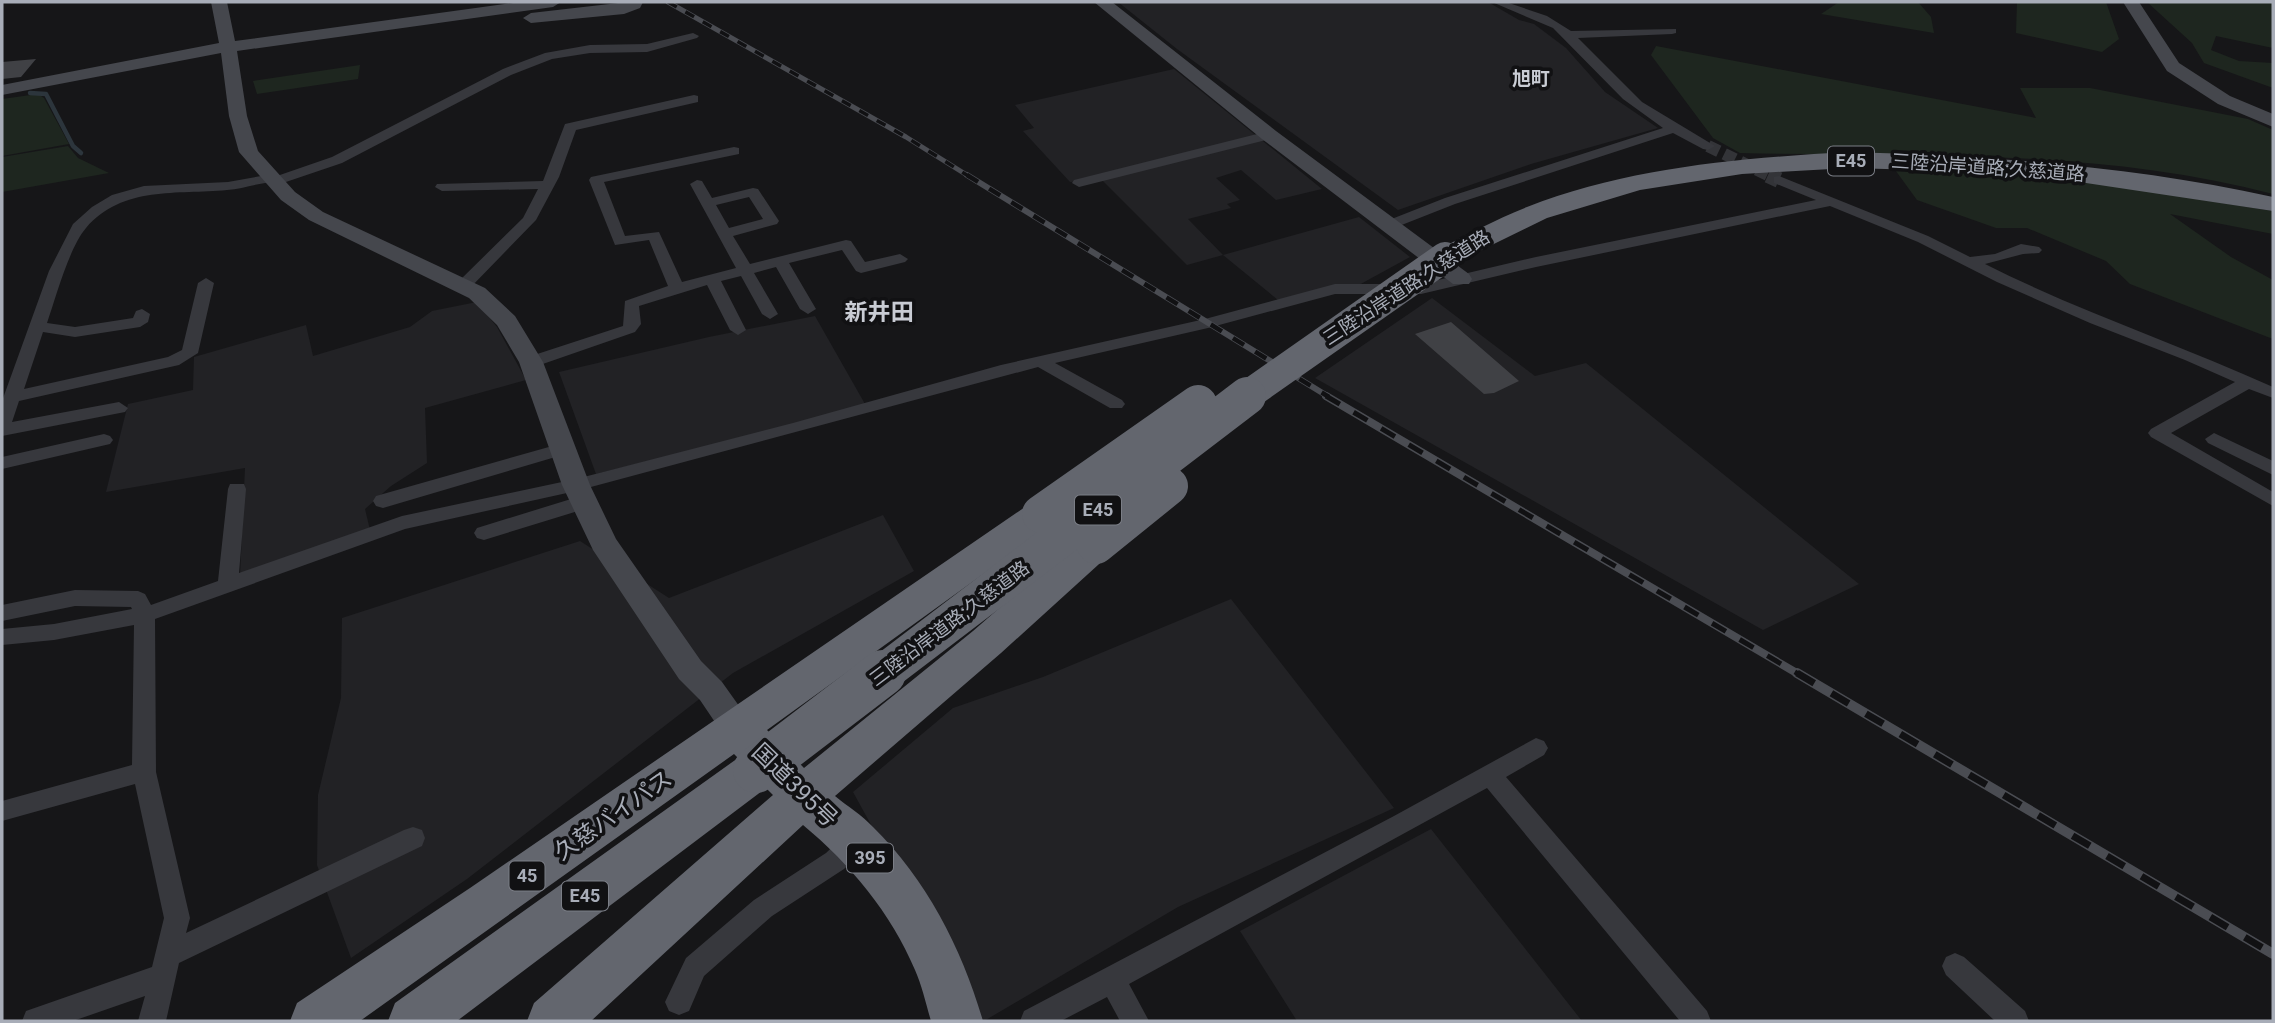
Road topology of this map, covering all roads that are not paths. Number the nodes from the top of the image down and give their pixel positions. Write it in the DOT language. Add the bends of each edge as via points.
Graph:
graph roads {
  1 [pos="219,2"];
  2 [pos="458,2"];
  3 [pos="553,2"];
  4 [pos="635,2"];
  5 [pos="1102,2"];
  6 [pos="1498,2"];
  7 [pos="2131,2"];
  8 [pos="382,24"];
  9 [pos="1672,31"];
  10 [pos="1567,35"];
  11 [pos="693,36"];
  12 [pos="227,47"];
  13 [pos="2,90"];
  14 [pos="694,99"];
  15 [pos="2273,121"];
  16 [pos="1674,129"];
  17 [pos="1269,135"];
  18 [pos="1708,146"];
  19 [pos="734,151"];
  20 [pos="274,180"];
  21 [pos="1779,180"];
  22 [pos="1079,183"];
  23 [pos="697,184"];
  24 [pos="547,185"];
  25 [pos="442,187"];
  26 [pos="1829,202"];
  27 [pos="708,203"];
  28 [pos="2270,204"];
  29 [pos="1389,225"];
  30 [pos="726,233"];
  31 [pos="2034,250"];
  32 [pos="900,259"];
  33 [pos="780,261"];
  34 [pos="1968,262"];
  35 [pos="1453,268"];
  36 [pos="747,270"];
  37 [pos="712,279"];
  38 [pos="205,283"];
  39 [pos="463,286"];
  40 [pos="677,288"];
  41 [pos="808,309"];
  42 [pos="142,314"];
  43 [pos="771,314"];
  44 [pos="36,326"];
  45 [pos="738,330"];
  46 [pos="1039,361"];
  47 [pos="531,362"];
  48 [pos="2249,382"];
  49 [pos="2273,393"];
  50 [pos="12,397"];
  51 [pos="1116,404"];
  52 [pos="119,408"];
  53 [pos="2,424"];
  54 [pos="2,430"];
  55 [pos="2214,439"];
  56 [pos="104,440"];
  57 [pos="563,449"];
  58 [pos="2,463"];
  59 [pos="2273,469"];
  60 [pos="237,489"];
  61 [pos="580,493"];
  62 [pos="2273,500"];
  63 [pos="383,501"];
  64 [pos="484,533"];
  65 [pos="228,585"];
  66 [pos="2,613"];
  67 [pos="145,615"];
  68 [pos="2,637"];
  69 [pos="737,727"];
  70 [pos="1536,748"];
  71 [pos="756,770"];
  72 [pos="144,772"];
  73 [pos="1490,774"];
  74 [pos="804,798"];
  75 [pos="2,811"];
  76 [pos="413,838"];
  77 [pos="856,841"];
  78 [pos="166,965"];
  79 [pos="1955,966"];
  80 [pos="1112,979"];
  81 [pos="679,1002"];
  82 [pos="36,1021"];
  83 [pos="152,1021"];
  84 [pos="316,1021"];
  85 [pos="414,1021"];
  86 [pos="439,1021"];
  87 [pos="553,1021"];
  88 [pos="957,1021"];
  89 [pos="1034,1021"];
  90 [pos="1135,1021"];
  91 [pos="1698,1021"];
  92 [pos="2015,1021"];
  1 -- 12 [label="street"];
  2 -- 8 [label="street" via="386,13 377,18"];
  3 -- 8 [label="street"];
  4 -- 8 [label="street" via="624,9 380,33"];
  5 -- 17 [label="street"];
  6 -- 10 [label="street" via="1513,11 1542,12"];
  7 -- 15 [label="street" via="2173,67 2224,100"];
  8 -- 12 [label="street"];
  9 -- 10 [label="street"];
  10 -- 16 [label="street" via="1619,89"];
  11 -- 20 [label="street" via="647,48 590,49 549,56 507,72 337,160"];
  12 -- 13 [label="street"];
  12 -- 20 [label="street" via="249,152"];
  14 -- 24 [label="street" via="570,127"];
  16 -- 18 [label="street"];
  16 -- 29 [label="street"];
  17 -- 22 [label="street"];
  17 -- 29 [label="street"];
  19 -- 40 [label="street" via="596,180 620,242 654,235"];
  20 -- 39 [label="street" via="316,216"];
  20 -- 44 [label="street" via="149,189 117,198 97,210 78,227"];
  21 -- 26 [label="street"];
  23 -- 27 [label="street"];
  24 -- 25 [label="street"];
  24 -- 39 [label="street" via="529,220"];
  26 -- 34 [label="street"];
  26 -- 35 [label="street"];
  27 -- 30 [label="street"];
  27 -- 30 [label="street" via="753,192 772,221"];
  28 -- 35 [label="highway, 三陸沿岸道路;久慈道路 / E45" via="2032,167 1904,159 1775,164 1587,195 1523,216"];
  29 -- 35 [label="street"];
  30 -- 36 [label="street"];
  31 -- 34 [label="street"];
  32 -- 33 [label="street" via="861,268 846,244"];
  33 -- 36 [label="street"];
  33 -- 41 [label="street"];
  34 -- 48 [label="street"];
  35 -- 46 [label="street" via="1421,289 1335,289"];
  35 -- 69 [label="highway, E45, bridge" via="1290,338"];
  35 -- 71 [label="highway, 三陸沿岸道路;久慈道路 / E45, bridge" via="1247,396"];
  35 -- 74 [label="highway, E45, bridge" via="1375,320 1096,545"];
  36 -- 37 [label="street"];
  36 -- 43 [label="street"];
  37 -- 40 [label="street"];
  37 -- 45 [label="street"];
  38 -- 50 [label="street" via="190,352 173,361"];
  39 -- 47 [label="street" via="507,321"];
  40 -- 47 [label="street" via="631,304 633,324 629,329"];
  42 -- 44 [label="street" via="140,321 75,332"];
  44 -- 50 [label="street"];
  46 -- 51 [label="street"];
  46 -- 61 [label="street"];
  47 -- 57 [label="street"];
  48 -- 49 [label="street"];
  48 -- 62 [label="street" via="2157,433"];
  50 -- 53 [label="street"];
  52 -- 54 [label="street"];
  55 -- 59 [label="street"];
  56 -- 58 [label="street"];
  57 -- 61 [label="street"];
  57 -- 63 [label="street"];
  60 -- 65 [label="street"];
  61 -- 64 [label="street"];
  61 -- 65 [label="street" via="402,523"];
  61 -- 69 [label="street" via="603,543 690,670"];
  65 -- 67 [label="street"];
  66 -- 67 [label="street" via="75,598 138,599"];
  67 -- 68 [label="street"];
  67 -- 72 [label="street"];
  69 -- 74 [label="highway, 国道395号 / 395"];
  69 -- 84 [label="highway, 久慈バイパス / 45"];
  70 -- 73 [label="street"];
  71 -- 85 [label="highway, E45"];
  71 -- 86 [label="highway, E45"];
  72 -- 75 [label="street"];
  72 -- 78 [label="street" via="177,918"];
  73 -- 80 [label="street"];
  73 -- 91 [label="street"];
  74 -- 77 [label="highway, 国道395号 / 395"];
  74 -- 87 [label="highway"];
  76 -- 78 [label="street"];
  77 -- 81 [label="street" via="835,861 763,908 695,967"];
  77 -- 88 [label="highway, 国道395号 / 395" via="922,931"];
  78 -- 82 [label="street"];
  78 -- 83 [label="street"];
  79 -- 92 [label="street"];
  80 -- 89 [label="street"];
  80 -- 90 [label="street"];
}
